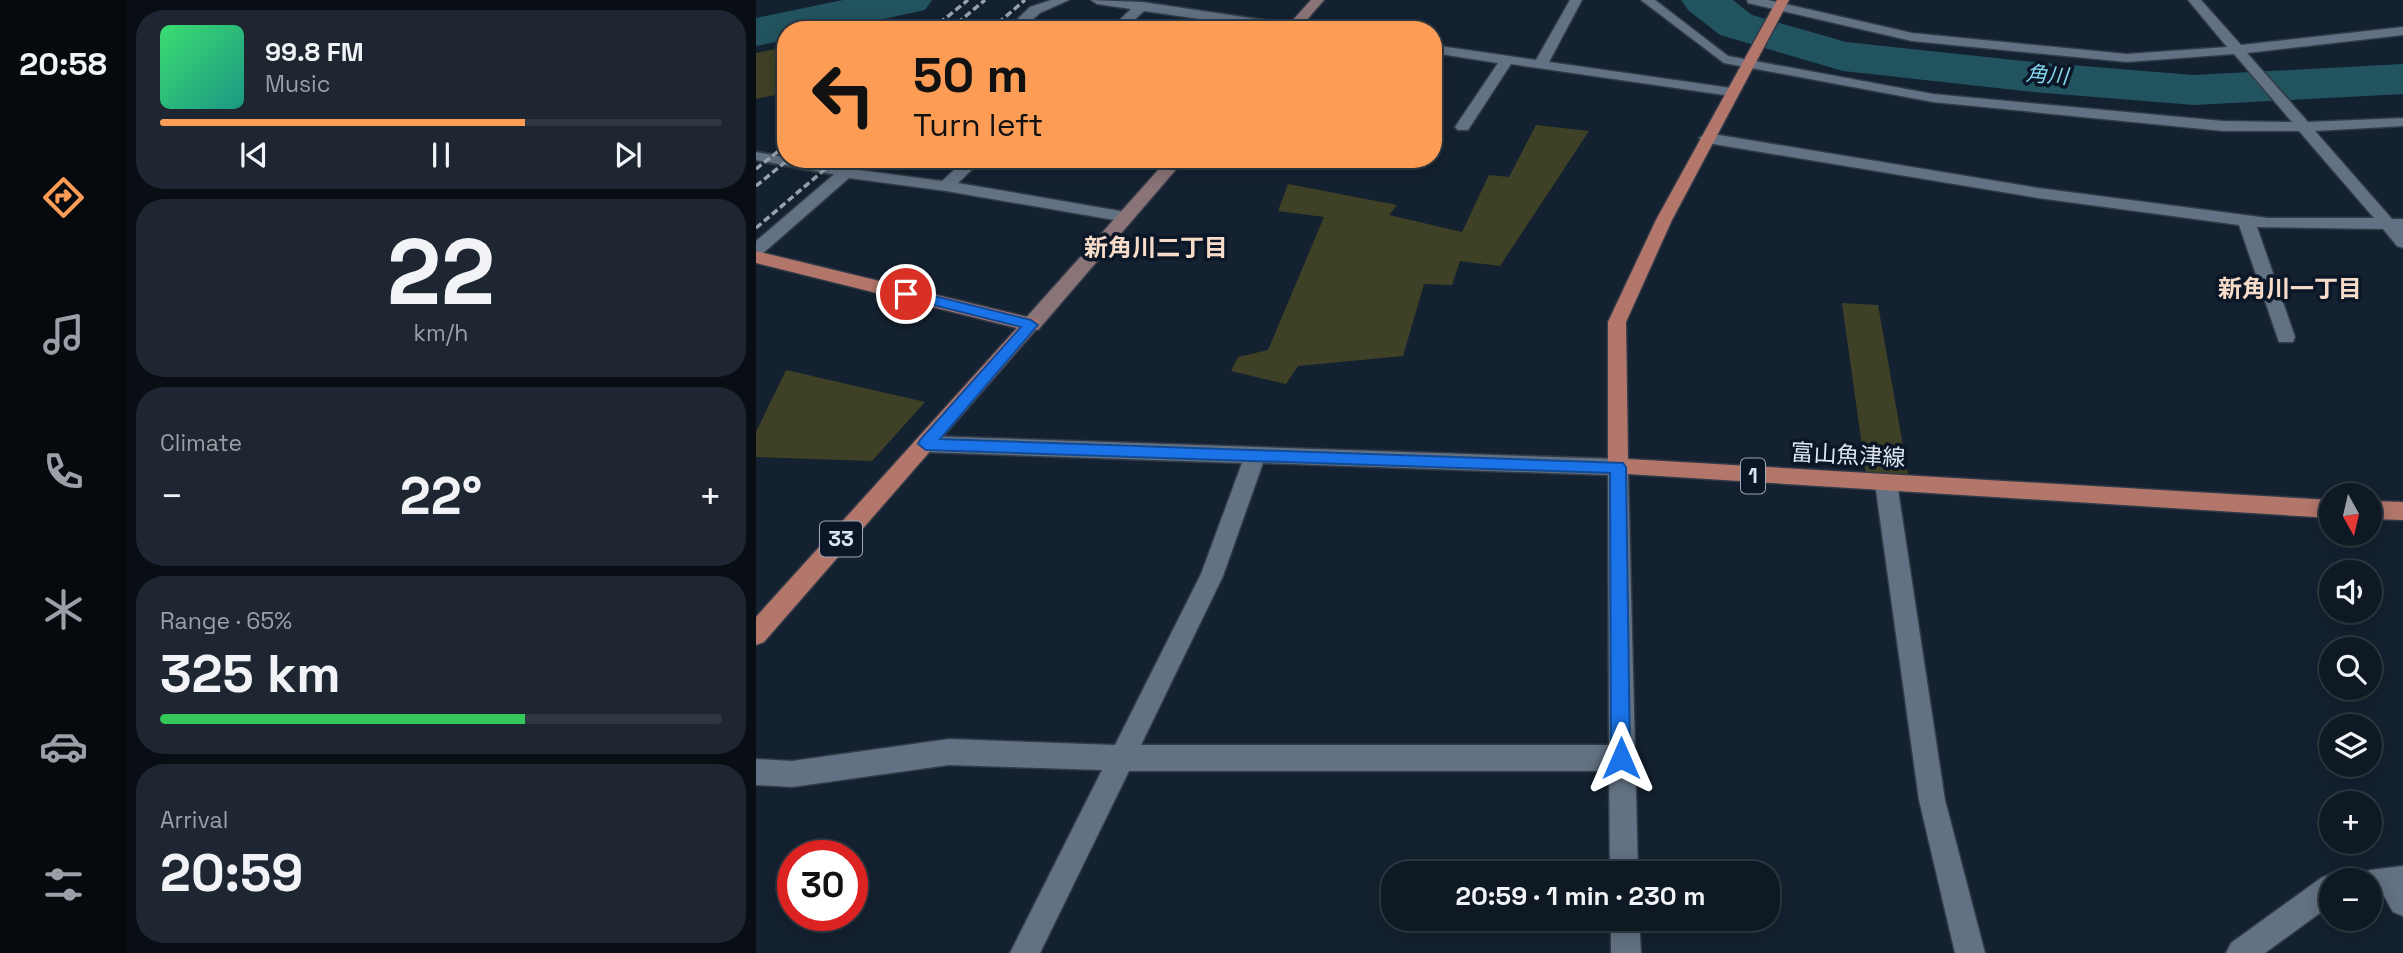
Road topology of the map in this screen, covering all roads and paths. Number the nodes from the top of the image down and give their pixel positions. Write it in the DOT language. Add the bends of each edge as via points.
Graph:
graph roads {
  1 [pos="1063,0"];
  2 [pos="1097,0"];
  3 [pos="1318,0"];
  4 [pos="1576,0"];
  5 [pos="1647,0"];
  6 [pos="1753,0"];
  7 [pos="2194,0"];
  8 [pos="1142,6"];
  9 [pos="1780,7"];
  10 [pos="1023,21"];
  11 [pos="1126,21"];
  12 [pos="1242,21"];
  13 [pos="1302,21"];
  14 [pos="2403,32"];
  15 [pos="1442,50"];
  16 [pos="2240,54"];
  17 [pos="1507,60"];
  18 [pos="1752,60"];
  19 [pos="1541,64"];
  20 [pos="1731,92"];
  21 [pos="2402,123"];
  22 [pos="2302,124"];
  23 [pos="1463,127"];
  24 [pos="1707,138"];
  25 [pos="756,156"];
  26 [pos="777,160"];
  27 [pos="820,168"];
  28 [pos="852,168"];
  29 [pos="965,168"];
  30 [pos="1169,168"];
  31 [pos="846,173"];
  32 [pos="946,186"];
  33 [pos="1126,217"];
  34 [pos="2246,220"];
  35 [pos="2395,225"];
  36 [pos="2403,242"];
  37 [pos="756,250"];
  38 [pos="756,257"];
  39 [pos="1031,325"];
  40 [pos="2286,337"];
  41 [pos="926,444"];
  42 [pos="1255,457"];
  43 [pos="1618,467"];
  44 [pos="1886,483"];
  45 [pos="2319,508"];
  46 [pos="2382,510"];
  47 [pos="2403,511"];
  48 [pos="756,634"];
  49 [pos="1119,758"];
  50 [pos="1621,758"];
  51 [pos="756,772"];
  52 [pos="1624,861"];
  53 [pos="2319,897"];
  54 [pos="1625,931"];
  55 [pos="1025,953"];
  56 [pos="1626,953"];
  57 [pos="1970,953"];
  58 [pos="2241,953"];
  1 -- 10 [label="street" via="1035,10"];
  2 -- 8 [label="street"];
  3 -- 13 [label="main road"];
  4 -- 19 [label="street"];
  5 -- 18 [label="street" via="1724,59"];
  6 -- 9 [label="street"];
  7 -- 16 [label="street"];
  8 -- 11 [label="street"];
  8 -- 12 [label="street"];
  9 -- 16 [label="street" via="1912,37 2001,47 2127,58"];
  9 -- 18 [label="main road"];
  14 -- 16 [label="street"];
  15 -- 17 [label="street"];
  16 -- 22 [label="street"];
  17 -- 19 [label="street"];
  17 -- 23 [label="street"];
  18 -- 20 [label="main road"];
  18 -- 22 [label="street" via="1933,98 2223,125"];
  19 -- 20 [label="street"];
  20 -- 24 [label="main road"];
  21 -- 22 [label="street"];
  22 -- 35 [label="street"];
  24 -- 34 [label="street" via="2038,193"];
  24 -- 43 [label="main road" via="1617,322"];
  25 -- 26 [label="lane"];
  27 -- 31 [label="lane"];
  28 -- 31 [label="street"];
  29 -- 32 [label="street"];
  30 -- 33 [label="main road"];
  31 -- 32 [label="street"];
  31 -- 37 [label="street"];
  32 -- 33 [label="street"];
  33 -- 39 [label="main road"];
  34 -- 35 [label="street"];
  34 -- 40 [label="street"];
  35 -- 36 [label="street"];
  38 -- 39 [label="main road"];
  39 -- 41 [label="main road, 33"];
  41 -- 42 [label="street"];
  41 -- 48 [label="main road, 33"];
  42 -- 43 [label="street"];
  42 -- 49 [label="street" via="1212,576"];
  43 -- 44 [label="main road, 富山魚津線 / 1"];
  43 -- 50 [label="street"];
  44 -- 45 [label="main road, 富山魚津線 / 1"];
  44 -- 57 [label="street" via="1932,800"];
  46 -- 47 [label="main road"];
  49 -- 50 [label="street"];
  49 -- 51 [label="street" via="948,752 792,774"];
  49 -- 55 [label="street"];
  50 -- 52 [label="street"];
  53 -- 58 [label="street"];
  54 -- 56 [label="street"];
}
